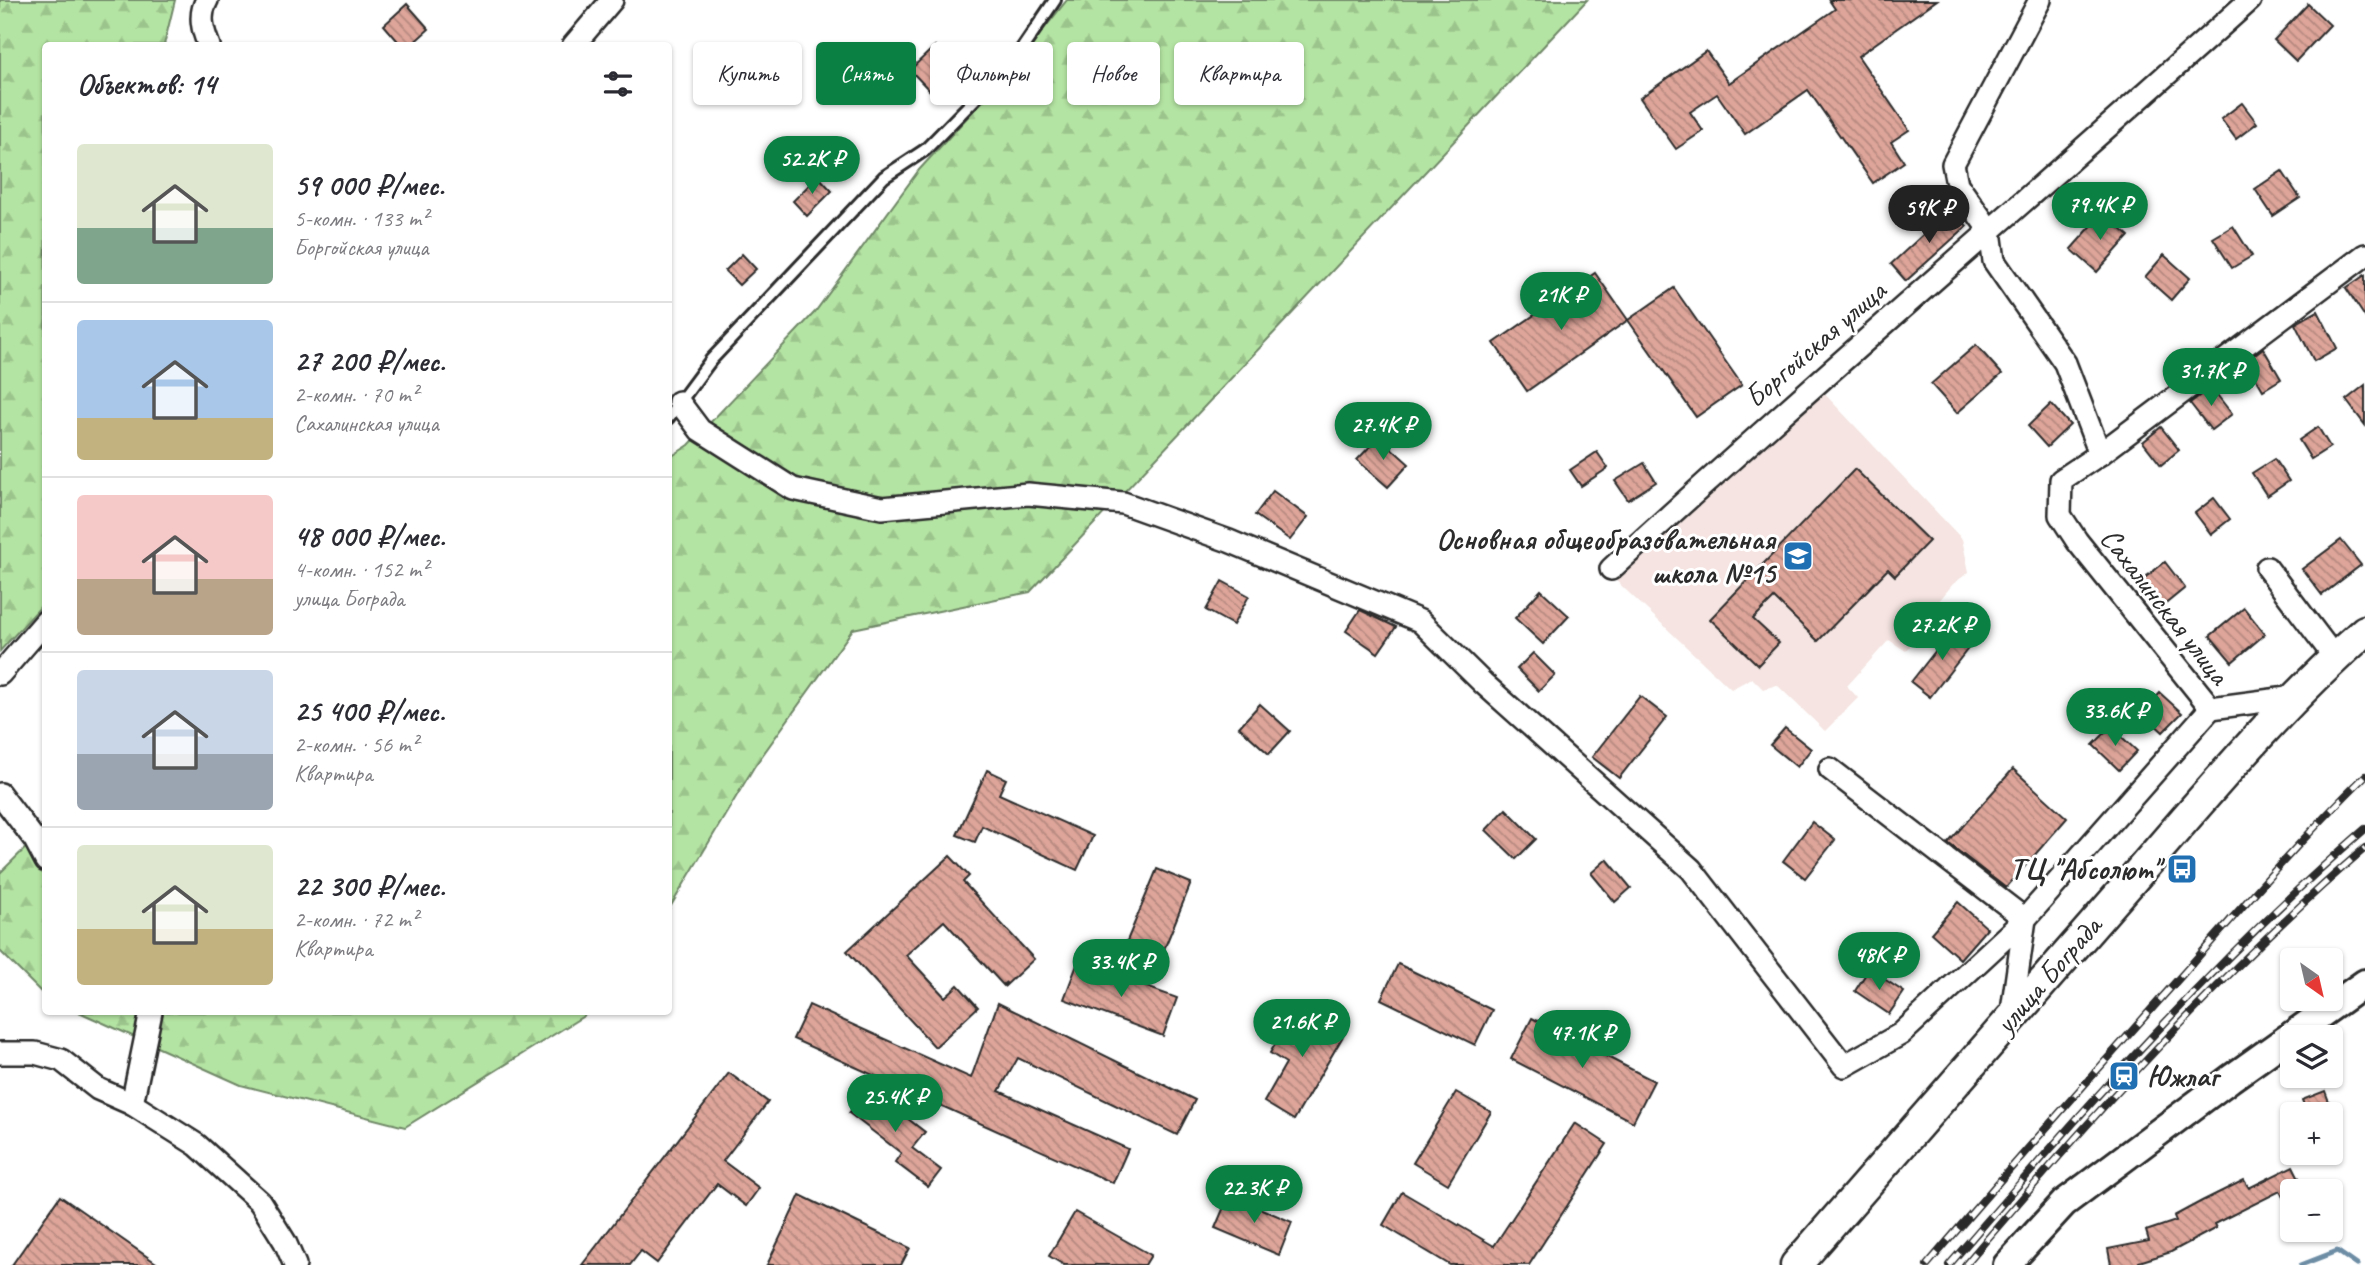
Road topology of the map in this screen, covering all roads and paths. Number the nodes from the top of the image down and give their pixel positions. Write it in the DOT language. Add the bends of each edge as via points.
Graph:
graph roads {
  1 [pos="207,0"];
  2 [pos="612,0"];
  3 [pos="1055,0"];
  4 [pos="2040,0"];
  5 [pos="2250,0"];
  6 [pos="208,42"];
  7 [pos="576,42"];
  8 [pos="1990,231"];
  9 [pos="2365,255"];
  10 [pos="674,410"];
  11 [pos="2100,454"];
  12 [pos="2267,568"];
  13 [pos="1611,569"];
  14 [pos="42,626"];
  15 [pos="2365,631"];
  16 [pos="2335,658"];
  17 [pos="0,674"];
  18 [pos="2295,698"];
  19 [pos="2211,708"];
  20 [pos="1830,769"];
  21 [pos="0,794"];
  22 [pos="42,853"];
  23 [pos="2025,919"];
  24 [pos="2365,983"];
  25 [pos="151,1015"];
  26 [pos="2011,1018"];
  27 [pos="0,1053"];
  28 [pos="132,1104"];
  29 [pos="295,1265"];
  30 [pos="1796,1265"];
  31 [pos="2007,1265"];
  1 -- 6 [label="street" via="202,22"];
  2 -- 7 [label="street"];
  3 -- 10 [label="lane" via="1017,56 925,150 884,177 711,360"];
  4 -- 8 [label="street" via="1953,164 1957,184"];
  5 -- 8 [label="street, Боргойская улица"];
  8 -- 11 [label="street" via="1994,261 2065,363"];
  8 -- 13 [label="street, Боргойская улица"];
  9 -- 11 [label="street, Сахалинская улица"];
  10 -- 23 [label="street, Сахалинская улица" via="793,489 882,508 1028,494 1124,503 1229,541 1420,621 1691,869 1844,1066 1901,1034"];
  11 -- 19 [label="street, Сахалинская улица" via="2061,480 2060,515"];
  12 -- 16 [label="street"];
  14 -- 17 [label="street"];
  15 -- 16 [label="main road, улица Бограда"];
  16 -- 18 [label="main road, улица Бограда"];
  18 -- 19 [label="street"];
  18 -- 26 [label="main road, улица Бограда"];
  19 -- 23 [label="street, Сахалинская улица"];
  20 -- 23 [label="street"];
  21 -- 22 [label="street"];
  23 -- 26 [label="street"];
  24 -- 31 [label="street" via="2064,1203"];
  25 -- 28 [label="street"];
  26 -- 30 [label="main road, улица Бограда"];
  27 -- 28 [label="street" via="35,1053 61,1060 98,1089"];
  28 -- 29 [label="street" via="197,1145 260,1202"];
}
